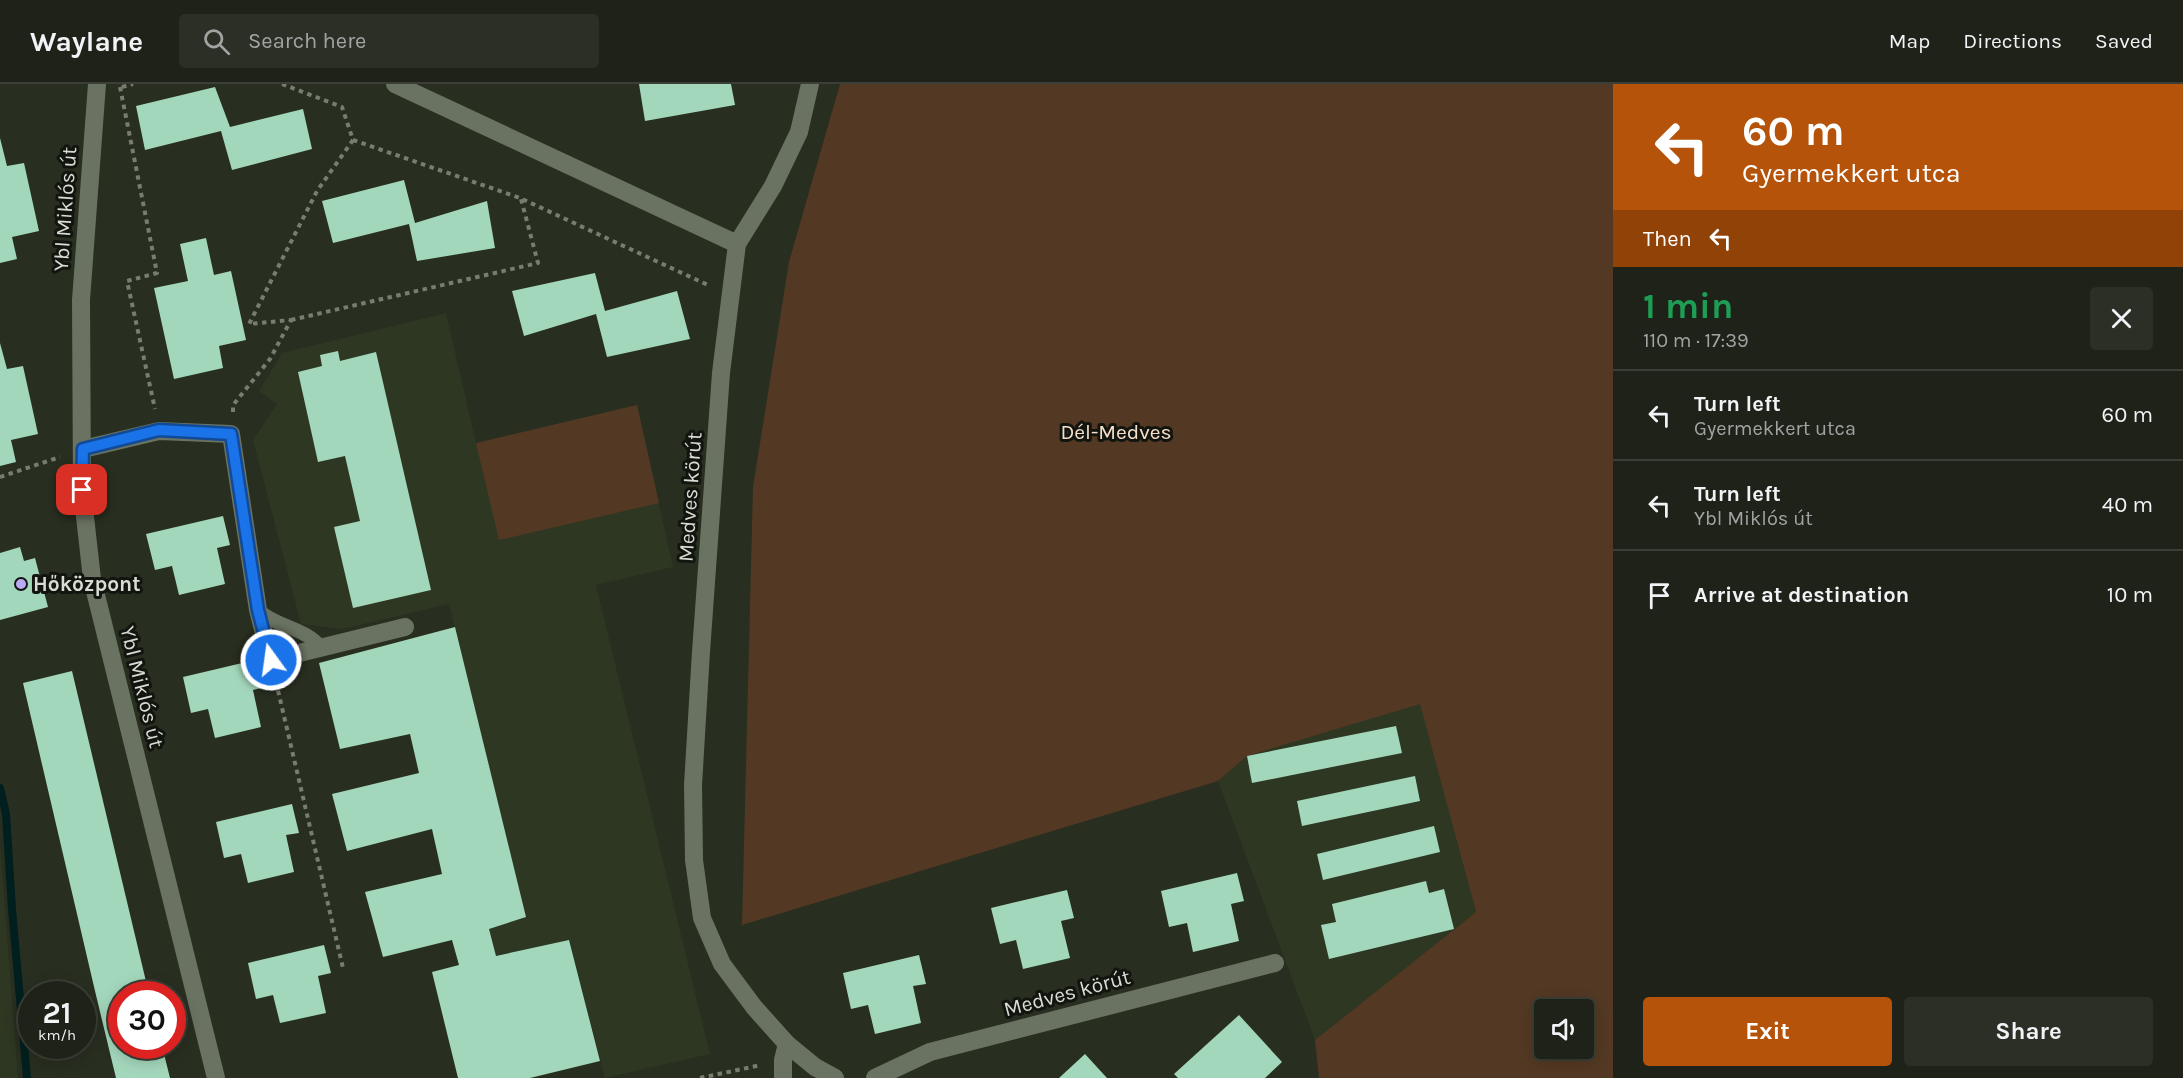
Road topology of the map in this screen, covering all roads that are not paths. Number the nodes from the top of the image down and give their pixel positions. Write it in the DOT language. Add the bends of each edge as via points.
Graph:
graph roads {
  1 [pos="395,84"];
  2 [pos="810,84"];
  3 [pos="97,87"];
  4 [pos="737,244"];
  5 [pos="83,449"];
  6 [pos="258,610"];
  7 [pos="405,627"];
  8 [pos="321,648"];
  9 [pos="1275,963"];
  10 [pos="784,1061"];
  11 [pos="216,1078"];
  12 [pos="836,1078"];
  13 [pos="875,1078"];
  1 -- 4 [label="street"];
  2 -- 4 [label="street" via="799,132 773,186"];
  3 -- 5 [label="street, Ybl Miklós út" via="81,300"];
  4 -- 10 [label="street, Medves körút" via="722,373 701,652 693,785 694,860 702,918 722,964 754,1007"];
  5 -- 6 [label="street" via="159,430 231,434"];
  5 -- 11 [label="street, Ybl Miklós út" via="82,490 92,579"];
  6 -- 8 [label="lane" via="266,618 316,640"];
  6 -- 8 [label="street" via="271,660"];
  7 -- 8 [label="street"];
  9 -- 13 [label="street, Medves körút" via="930,1052"];
  10 -- 12 [label="street, Medves körút" via="816,1067"];
}
